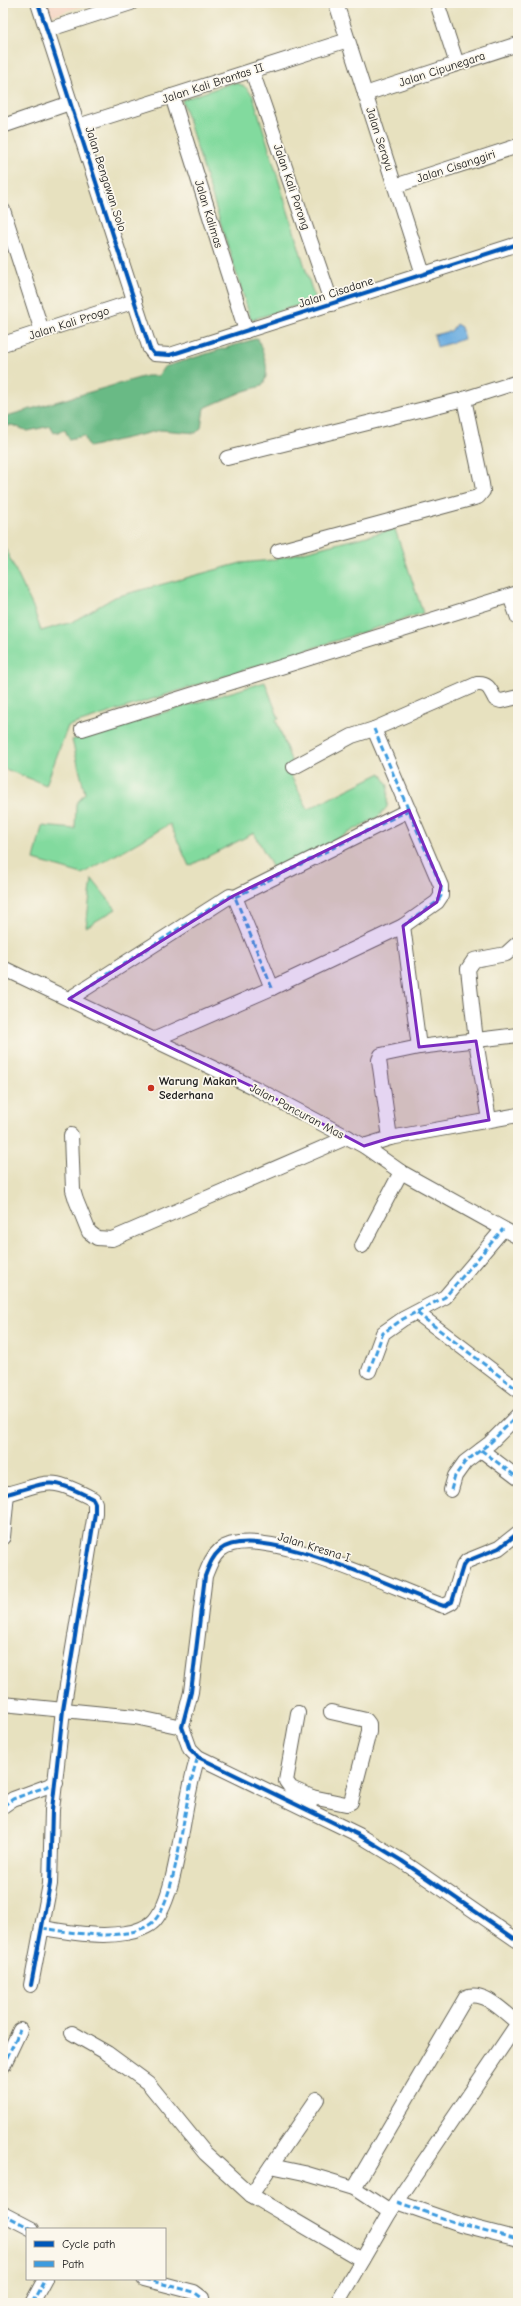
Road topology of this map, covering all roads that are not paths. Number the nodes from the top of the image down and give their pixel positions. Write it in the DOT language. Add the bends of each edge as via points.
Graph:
graph roads {
  1 [pos="38,3"];
  2 [pos="131,3"];
  3 [pos="336,3"];
  4 [pos="437,3"];
  5 [pos="47,30"];
  6 [pos="348,40"];
  7 [pos="518,44"];
  8 [pos="457,64"];
  9 [pos="252,71"];
  10 [pos="365,94"];
  11 [pos="172,96"];
  12 [pos="70,103"];
  13 [pos="3,126"];
  14 [pos="78,126"];
  15 [pos="518,146"];
  16 [pos="395,186"];
  17 [pos="3,210"];
  18 [pos="518,244"];
  19 [pos="424,274"];
  20 [pos="135,301"];
  21 [pos="332,304"];
  22 [pos="246,331"];
  23 [pos="42,332"];
  24 [pos="3,344"];
  25 [pos="160,356"];
  26 [pos="518,382"];
  27 [pos="464,399"];
  28 [pos="227,458"];
  29 [pos="278,551"];
  30 [pos="514,595"];
  31 [pos="518,618"];
  32 [pos="518,697"];
  33 [pos="82,729"];
  34 [pos="374,729"];
  35 [pos="294,767"];
  36 [pos="408,810"];
  37 [pos="235,897"];
  38 [pos="403,926"];
  39 [pos="518,942"];
  40 [pos="512,953"];
  41 [pos="3,968"];
  42 [pos="272,988"];
  43 [pos="69,999"];
  44 [pos="518,1034"];
  45 [pos="153,1040"];
  46 [pos="476,1041"];
  47 [pos="419,1047"];
  48 [pos="518,1115"];
  49 [pos="490,1120"];
  50 [pos="71,1135"];
  51 [pos="348,1137"];
  52 [pos="390,1138"];
  53 [pos="364,1146"];
  54 [pos="401,1172"];
  55 [pos="503,1229"];
  56 [pos="518,1237"];
  57 [pos="362,1246"];
  58 [pos="417,1313"];
  59 [pos="369,1371"];
  60 [pos="518,1390"];
  61 [pos="518,1415"];
  62 [pos="481,1450"];
  63 [pos="518,1478"];
  64 [pos="451,1490"];
  65 [pos="5,1494"];
  66 [pos="518,1533"];
  67 [pos="3,1537"];
  68 [pos="3,1704"];
  69 [pos="63,1710"];
  70 [pos="331,1712"];
  71 [pos="298,1713"];
  72 [pos="182,1728"];
  73 [pos="198,1757"];
  74 [pos="56,1783"];
  75 [pos="310,1803"];
  76 [pos="3,1806"];
  77 [pos="42,1928"];
  78 [pos="518,1941"];
  79 [pos="31,1985"];
  80 [pos="20,2030"];
  81 [pos="72,2033"];
  82 [pos="3,2066"];
  83 [pos="317,2099"];
  84 [pos="270,2166"];
  85 [pos="354,2188"];
  86 [pos="251,2195"];
  87 [pos="394,2207"];
  88 [pos="3,2214"];
  89 [pos="30,2228"];
  90 [pos="518,2239"];
  91 [pos="362,2260"];
  92 [pos="44,2280"];
  93 [pos="148,2280"];
  94 [pos="32,2303"];
  95 [pos="203,2303"];
  96 [pos="337,2303"];
  1 -- 5 [label="street, Jalan Bengawan Solo"];
  2 -- 5 [label="street"];
  3 -- 6 [label="street, Jalan Serayu"];
  4 -- 8 [label="street"];
  5 -- 12 [label="street, Jalan Bengawan Solo"];
  6 -- 9 [label="street, Jalan Kali Brantas II"];
  6 -- 10 [label="street, Jalan Serayu"];
  7 -- 8 [label="street, Jalan Cipunegara"];
  8 -- 10 [label="street, Jalan Cipunegara"];
  9 -- 11 [label="street, Jalan Kali Brantas II"];
  9 -- 21 [label="street, Jalan Kali Porong"];
  10 -- 16 [label="street, Jalan Serayu"];
  11 -- 14 [label="street, Jalan Kali Brantas II"];
  11 -- 22 [label="street, Jalan Kalimas"];
  12 -- 13 [label="street"];
  12 -- 14 [label="street, Jalan Bengawan Solo"];
  14 -- 20 [label="street, Jalan Bengawan Solo"];
  15 -- 16 [label="street, Jalan Cisanggiri"];
  16 -- 19 [label="street, Jalan Serayu"];
  17 -- 23 [label="street"];
  18 -- 19 [label="street, Jalan Cisadane"];
  19 -- 21 [label="street, Jalan Cisadane"];
  20 -- 23 [label="street, Jalan Kali Progo"];
  20 -- 25 [label="street, Jalan Bengawan Solo" via="150,349"];
  21 -- 22 [label="street, Jalan Cisadane"];
  22 -- 25 [label="street, Jalan Cisadane"];
  23 -- 24 [label="street, Jalan Kali Progo"];
  26 -- 27 [label="street"];
  27 -- 28 [label="street"];
  27 -- 29 [label="street" via="482,484 483,491 478,497"];
  30 -- 31 [label="street"];
  30 -- 33 [label="street"];
  32 -- 34 [label="street" via="501,701 495,699 489,687 476,684"];
  34 -- 35 [label="street" via="352,736"];
  34 -- 36 [label="street"];
  36 -- 37 [label="street"];
  36 -- 38 [label="street" via="439,880 441,896 437,902"];
  37 -- 42 [label="street"];
  37 -- 43 [label="street" via="228,896"];
  38 -- 42 [label="street"];
  38 -- 47 [label="street"];
  39 -- 40 [label="street"];
  40 -- 46 [label="street" via="477,958 468,969"];
  41 -- 43 [label="street, Jalan Pancuran Mas"];
  42 -- 45 [label="street"];
  43 -- 45 [label="street, Jalan Pancuran Mas"];
  44 -- 46 [label="street"];
  45 -- 51 [label="street, Jalan Pancuran Mas" via="255,1088"];
  46 -- 47 [label="street"];
  46 -- 49 [label="street"];
  47 -- 52 [label="street" via="379,1057"];
  48 -- 49 [label="street"];
  49 -- 52 [label="street"];
  50 -- 51 [label="street" via="74,1195 89,1232 103,1240 112,1239"];
  51 -- 53 [label="street, Jalan Pancuran Mas"];
  52 -- 53 [label="street"];
  53 -- 54 [label="street, Jalan Pancuran Mas"];
  54 -- 55 [label="street, Jalan Pancuran Mas"];
  54 -- 57 [label="street"];
  55 -- 56 [label="street, Jalan Pancuran Mas"];
  55 -- 58 [label="street" via="454,1289"];
  58 -- 59 [label="street" via="403,1319 383,1334"];
  58 -- 60 [label="street"];
  61 -- 62 [label="street"];
  62 -- 63 [label="street"];
  62 -- 64 [label="street" via="459,1470"];
  65 -- 67 [label="street"];
  65 -- 69 [label="street" via="51,1482 68,1486 93,1499 95,1503"];
  66 -- 72 [label="street, Jalan Kresna I" via="499,1548 467,1561 463,1566 452,1602 444,1606 408,1594 359,1571 277,1545 251,1541 221,1549 212,1559 205,1576 191,1692"];
  68 -- 69 [label="street"];
  69 -- 72 [label="street" via="135,1717"];
  69 -- 74 [label="street"];
  70 -- 75 [label="street" via="366,1720 369,1732 351,1802"];
  71 -- 75 [label="street" via="286,1781"];
  72 -- 73 [label="street" via="188,1745"];
  73 -- 75 [label="street"];
  73 -- 77 [label="street" via="189,1786 172,1877 163,1905 153,1921 127,1933 108,1935"];
  74 -- 76 [label="street" via="13,1799"];
  74 -- 77 [label="street" via="52,1810 50,1884"];
  75 -- 78 [label="street" via="402,1860"];
  77 -- 79 [label="street"];
  80 -- 82 [label="street"];
  81 -- 86 [label="street" via="107,2053 148,2083 205,2153"];
  83 -- 84 [label="street"];
  84 -- 85 [label="street"];
  84 -- 86 [label="street"];
  85 -- 87 [label="street"];
  85 -- 87 [label="street" via="466,1997 482,1996 518,2023"];
  86 -- 91 [label="street"];
  87 -- 90 [label="street"];
  87 -- 91 [label="street"];
  88 -- 89 [label="street"];
  91 -- 96 [label="street"];
  92 -- 94 [label="street"];
  93 -- 95 [label="street" via="194,2292 202,2298"];
}
